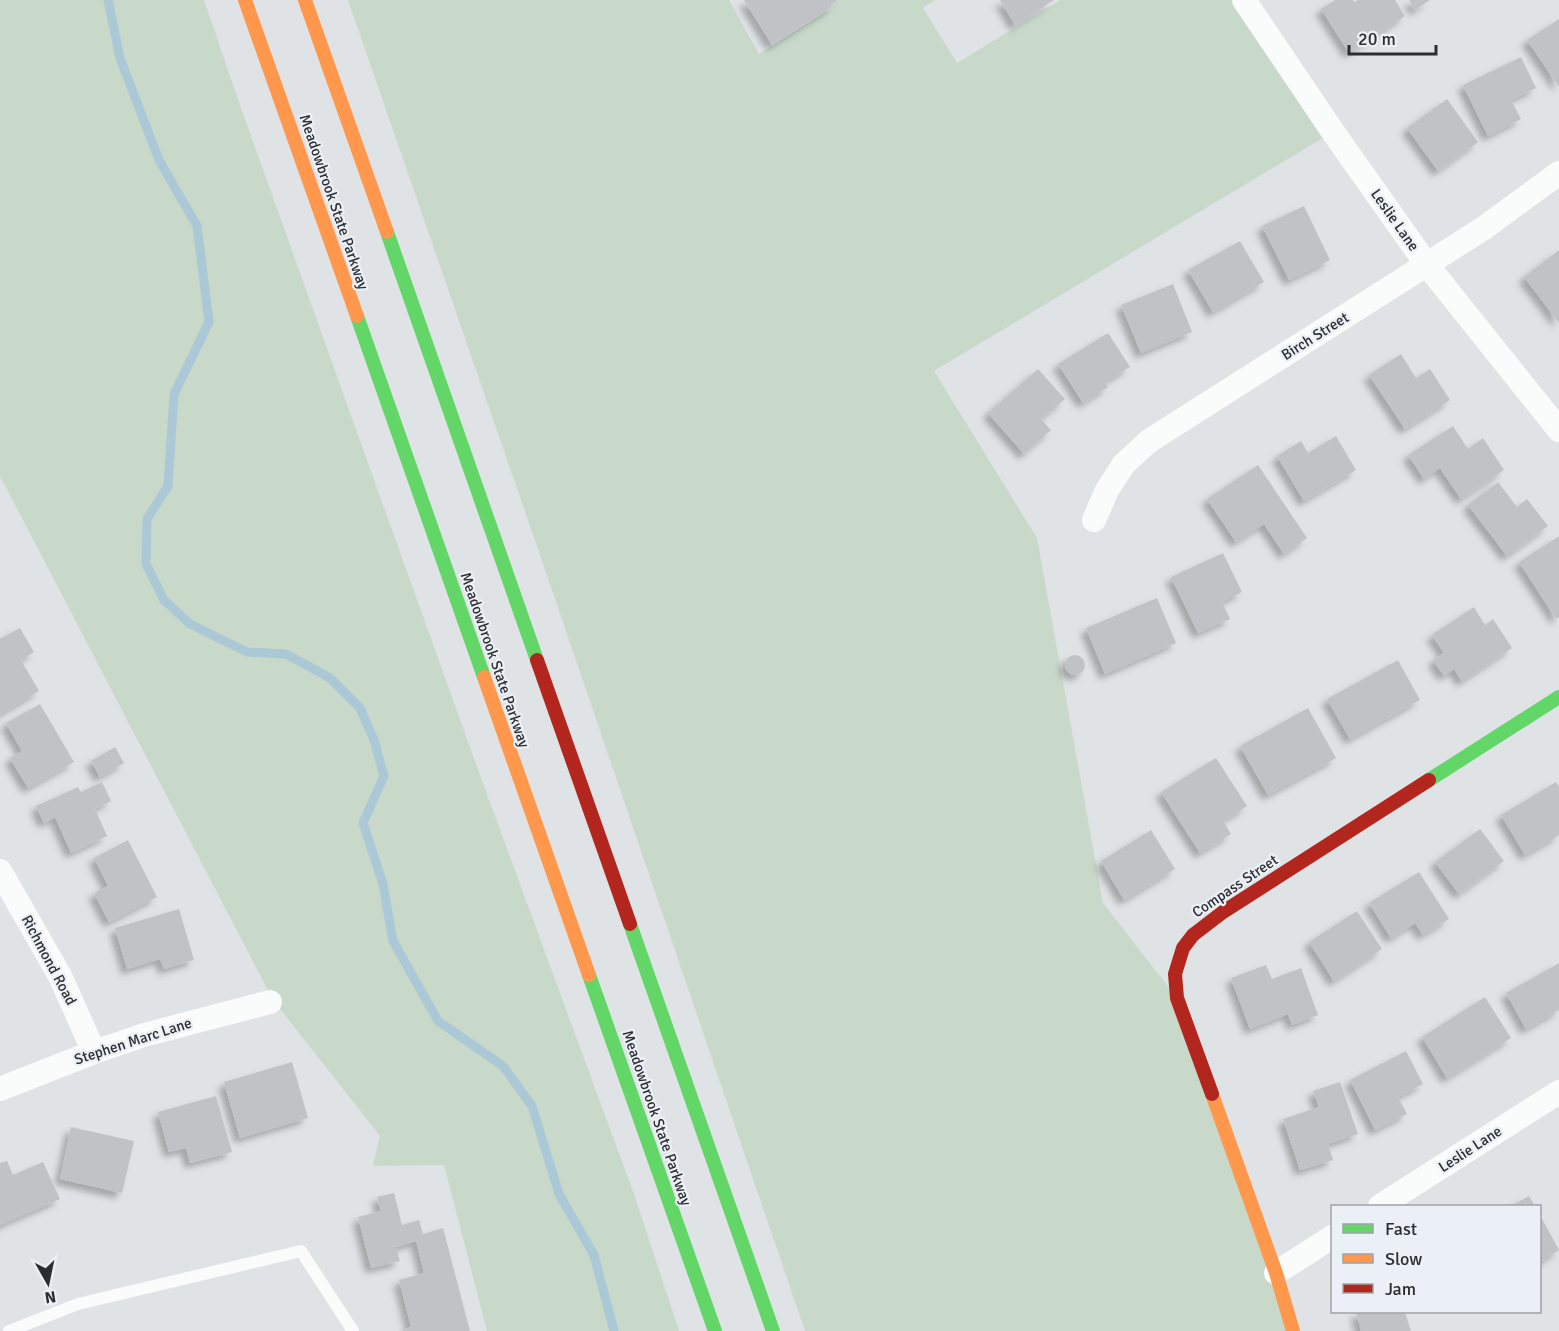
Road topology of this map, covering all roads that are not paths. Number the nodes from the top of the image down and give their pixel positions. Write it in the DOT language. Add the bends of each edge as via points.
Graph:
graph roads {
  1 [pos="245,0"];
  2 [pos="305,0"];
  3 [pos="1244,0"];
  4 [pos="1559,173"];
  5 [pos="1426,265"];
  6 [pos="1559,430"];
  7 [pos="1094,520"];
  8 [pos="1559,697"];
  9 [pos="0,871"];
  10 [pos="270,1002"];
  11 [pos="94,1052"];
  12 [pos="0,1089"];
  13 [pos="1559,1092"];
  14 [pos="1382,1205"];
  15 [pos="1331,1238"];
  16 [pos="1276,1273"];
  17 [pos="9,1331"];
  18 [pos="353,1331"];
  19 [pos="715,1331"];
  20 [pos="773,1331"];
  21 [pos="1293,1331"];
  1 -- 19 [label="main road, Meadowbrook State Parkway"];
  2 -- 20 [label="main road"];
  3 -- 5 [label="street, Leslie Lane"];
  4 -- 5 [label="street, Birch Street"];
  5 -- 6 [label="street, Leslie Lane"];
  5 -- 7 [label="street, Birch Street" via="1149,441 1124,464"];
  8 -- 16 [label="main road, Compass Street" via="1223,912 1183,948 1175,974 1178,998"];
  9 -- 11 [label="street, Richmond Road" via="60,976"];
  10 -- 11 [label="street, Stephen Marc Lane"];
  11 -- 12 [label="street, Stephen Marc Lane"];
  13 -- 14 [label="street, Leslie Lane"];
  15 -- 16 [label="street"];
  16 -- 21 [label="main road, Compass Street"];
  17 -- 18 [label="lane" via="78,1304 301,1251"];
}
